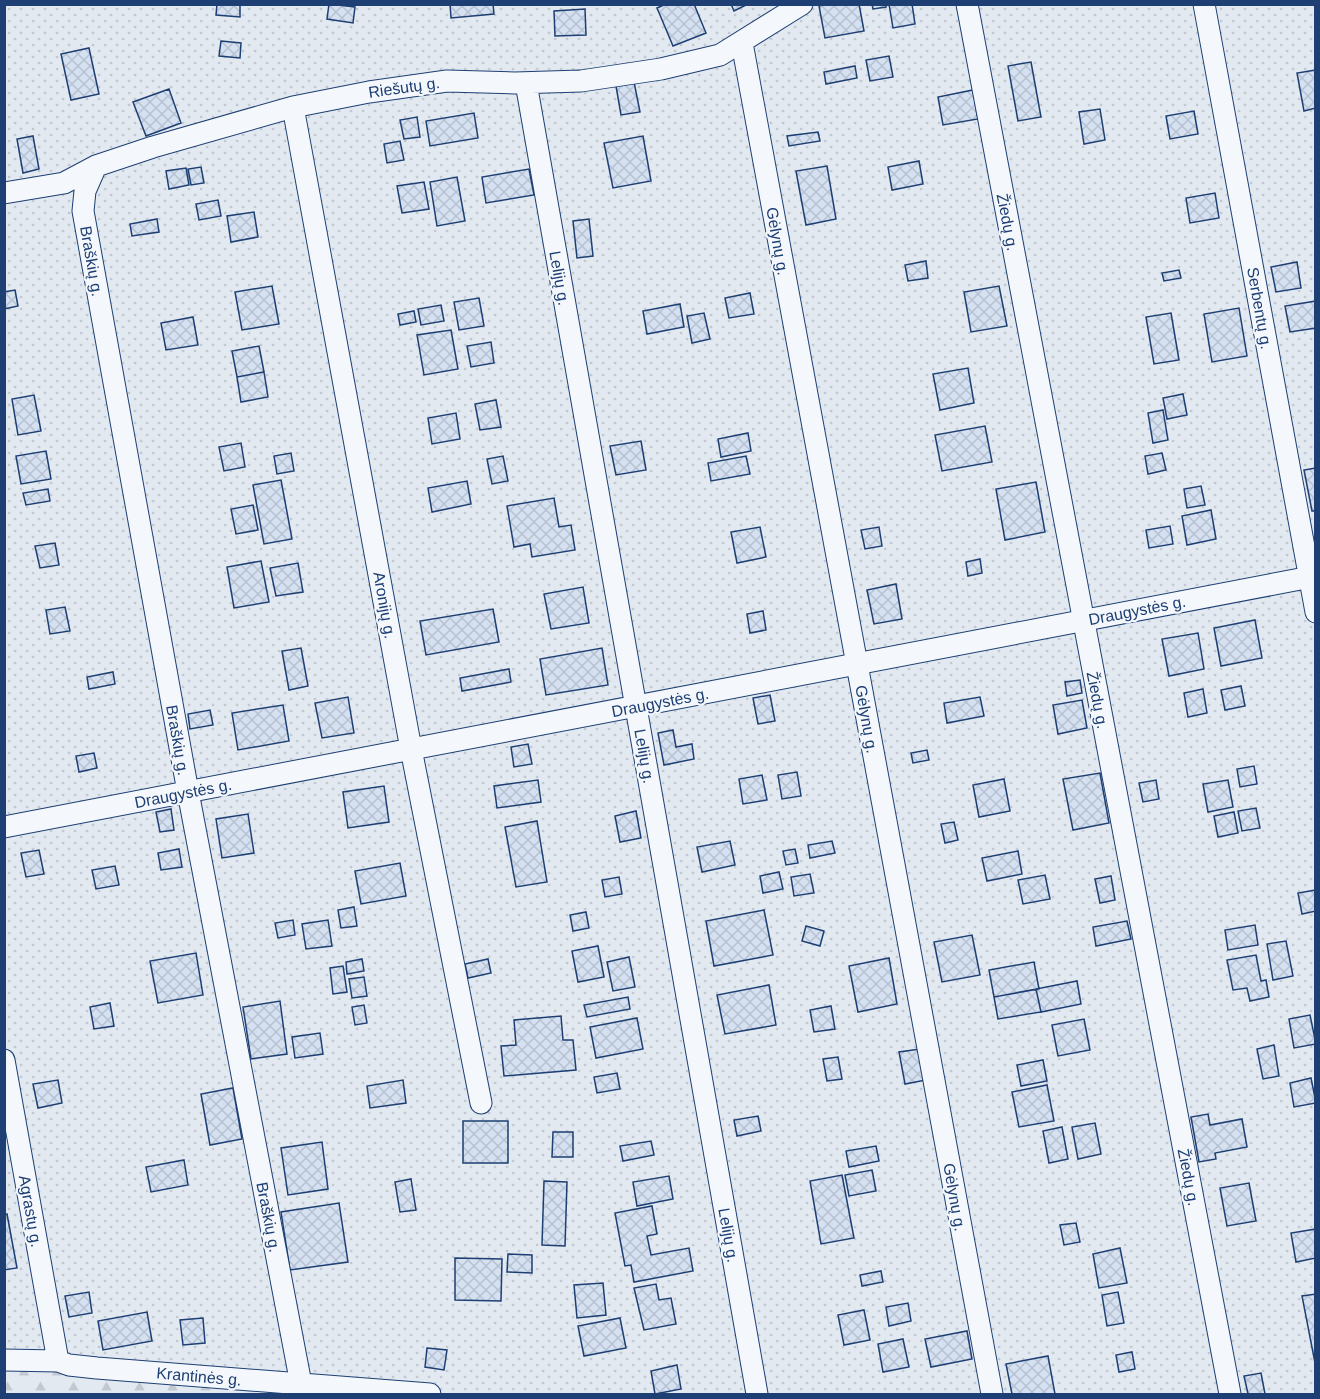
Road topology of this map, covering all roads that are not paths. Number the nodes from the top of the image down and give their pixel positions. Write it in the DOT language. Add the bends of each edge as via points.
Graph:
graph roads {
  1 [pos="802,4"];
  2 [pos="967,4"];
  3 [pos="1203,4"];
  4 [pos="742,43"];
  5 [pos="526,83"];
  6 [pos="293,107"];
  7 [pos="96,166"];
  8 [pos="4,193"];
  9 [pos="1312,576"];
  10 [pos="1316,612"];
  11 [pos="1083,620"];
  12 [pos="857,664"];
  13 [pos="636,706"];
  14 [pos="411,749"];
  15 [pos="188,792"];
  16 [pos="4,827"];
  17 [pos="4,1060"];
  18 [pos="481,1103"];
  19 [pos="4,1360"];
  20 [pos="58,1361"];
  21 [pos="301,1384"];
  22 [pos="430,1395"];
  23 [pos="757,1395"];
  24 [pos="992,1395"];
  25 [pos="1230,1395"];
  1 -- 4 [label="street, Riešutų g."];
  2 -- 11 [label="street, Žiedų g."];
  3 -- 9 [label="street, Serbentų g."];
  4 -- 5 [label="street, Riešutų g." via="720,55 661,69 581,81"];
  4 -- 12 [label="street, Gėlynų g."];
  5 -- 6 [label="street, Riešutų g." via="447,81"];
  5 -- 13 [label="street, Lelijų g."];
  6 -- 7 [label="street, Riešutų g."];
  6 -- 14 [label="street, Aronijų g."];
  7 -- 8 [label="street, Riešutų g." via="64,183"];
  7 -- 15 [label="street, Braškių g." via="85,191 83,211"];
  9 -- 10 [label="street, Serbentų g."];
  9 -- 11 [label="street, Draugystės g."];
  11 -- 12 [label="street, Draugystės g."];
  11 -- 25 [label="street, Žiedų g."];
  12 -- 13 [label="street, Draugystės g."];
  12 -- 24 [label="street, Gėlynų g."];
  13 -- 14 [label="street, Draugystės g."];
  13 -- 23 [label="street, Lelijų g."];
  14 -- 15 [label="street, Draugystės g."];
  14 -- 18 [label="street, Aronijų g."];
  15 -- 16 [label="street, Draugystės g."];
  15 -- 21 [label="street, Braškių g."];
  17 -- 20 [label="street, Agrastų g."];
  19 -- 20 [label="street, Krantinės g."];
  20 -- 21 [label="street, Krantinės g." via="97,1368"];
  21 -- 22 [label="street, Krantinės g."];
}
